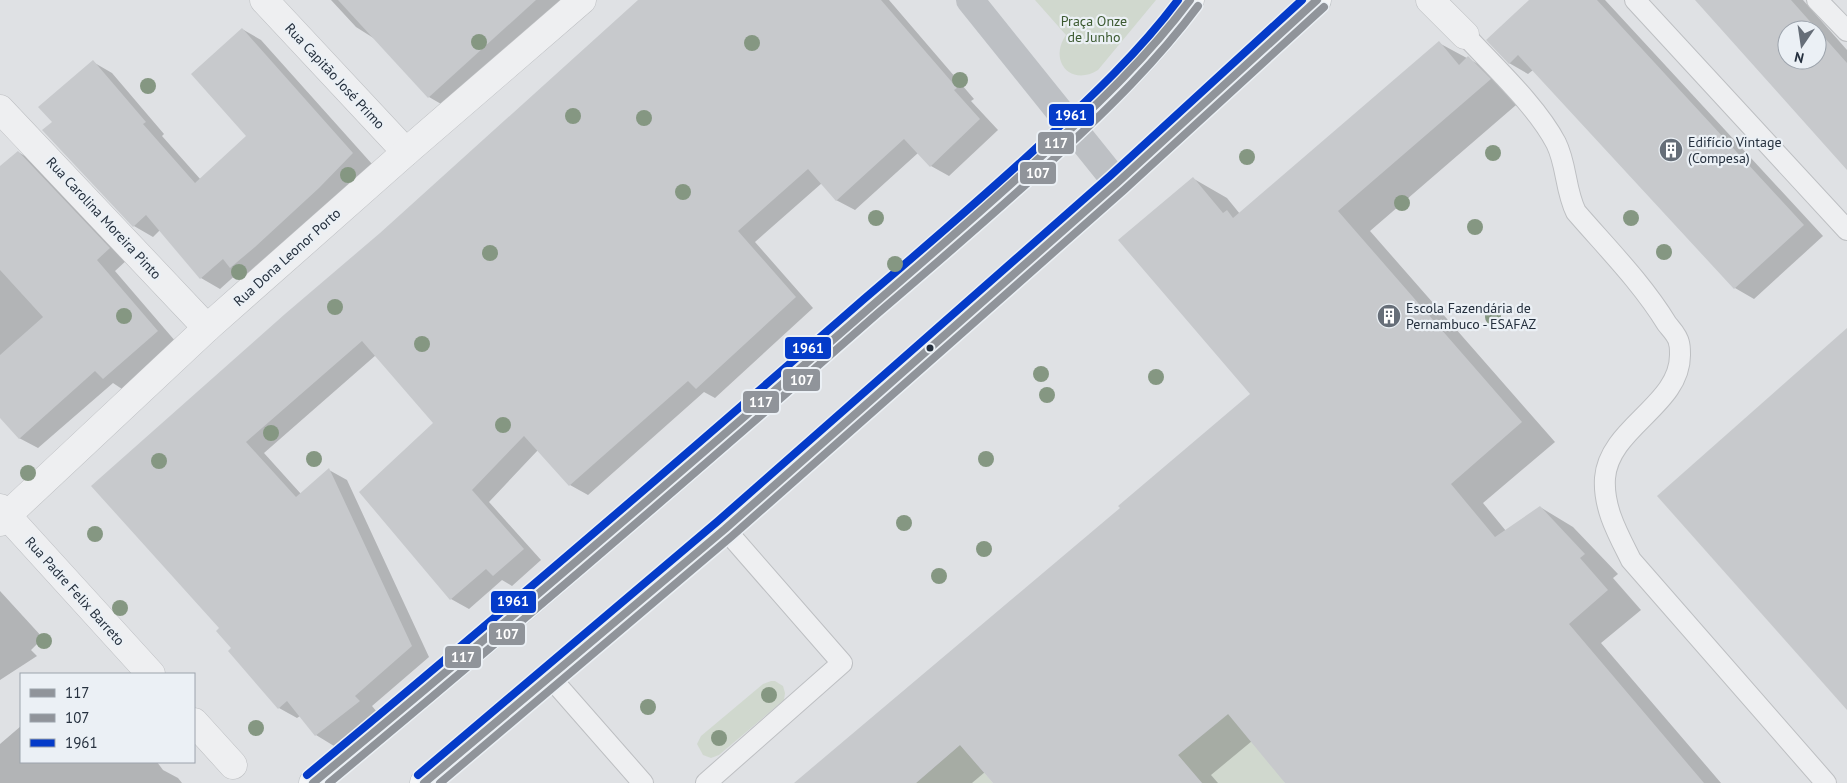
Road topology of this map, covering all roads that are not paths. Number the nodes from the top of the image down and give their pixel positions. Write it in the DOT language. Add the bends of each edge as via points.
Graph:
graph roads {
  1 [pos="264,0"];
  2 [pos="582,0"];
  3 [pos="970,0"];
  4 [pos="1190,0"];
  5 [pos="1317,0"];
  6 [pos="1430,0"];
  7 [pos="1635,0"];
  8 [pos="1817,0"];
  9 [pos="1847,31"];
  10 [pos="1465,35"];
  11 [pos="0,109"];
  12 [pos="1073,128"];
  13 [pos="406,152"];
  14 [pos="1117,183"];
  15 [pos="1847,230"];
  16 [pos="208,328"];
  17 [pos="2,515"];
  18 [pos="725,529"];
  19 [pos="150,673"];
  20 [pos="550,677"];
  21 [pos="195,723"];
  22 [pos="233,765"];
  23 [pos="638,780"];
  24 [pos="313,783"];
  25 [pos="424,783"];
  26 [pos="706,783"];
  27 [pos="1826,783"];
  1 -- 13 [label="street, Rua Capitão José Primo"];
  2 -- 13 [label="street, Rua Dona Leonor Porto"];
  3 -- 12 [label="main road"];
  4 -- 12 [label="main road" via="1140,63"];
  5 -- 14 [label="main road"];
  6 -- 10 [label="street"];
  7 -- 15 [label="lane"];
  8 -- 9 [label="lane"];
  10 -- 27 [label="lane" via="1540,117 1563,162 1570,202 1576,212 1657,307 1679,343 1678,372 1668,391 1625,437 1610,460 1605,477 1613,524 1632,560"];
  11 -- 16 [label="street, Rua Carolina Moreira Pinto"];
  12 -- 14 [label="main road"];
  12 -- 24 [label="main road" via="677,476"];
  13 -- 16 [label="street, Rua Dona Leonor Porto"];
  14 -- 18 [label="main road"];
  16 -- 17 [label="street, Rua Dona Leonor Porto"];
  17 -- 19 [label="street, Rua Padre Felix Barreto"];
  18 -- 20 [label="main road"];
  18 -- 26 [label="lane" via="842,662"];
  20 -- 23 [label="lane"];
  20 -- 25 [label="main road"];
  21 -- 22 [label="street"];
}
